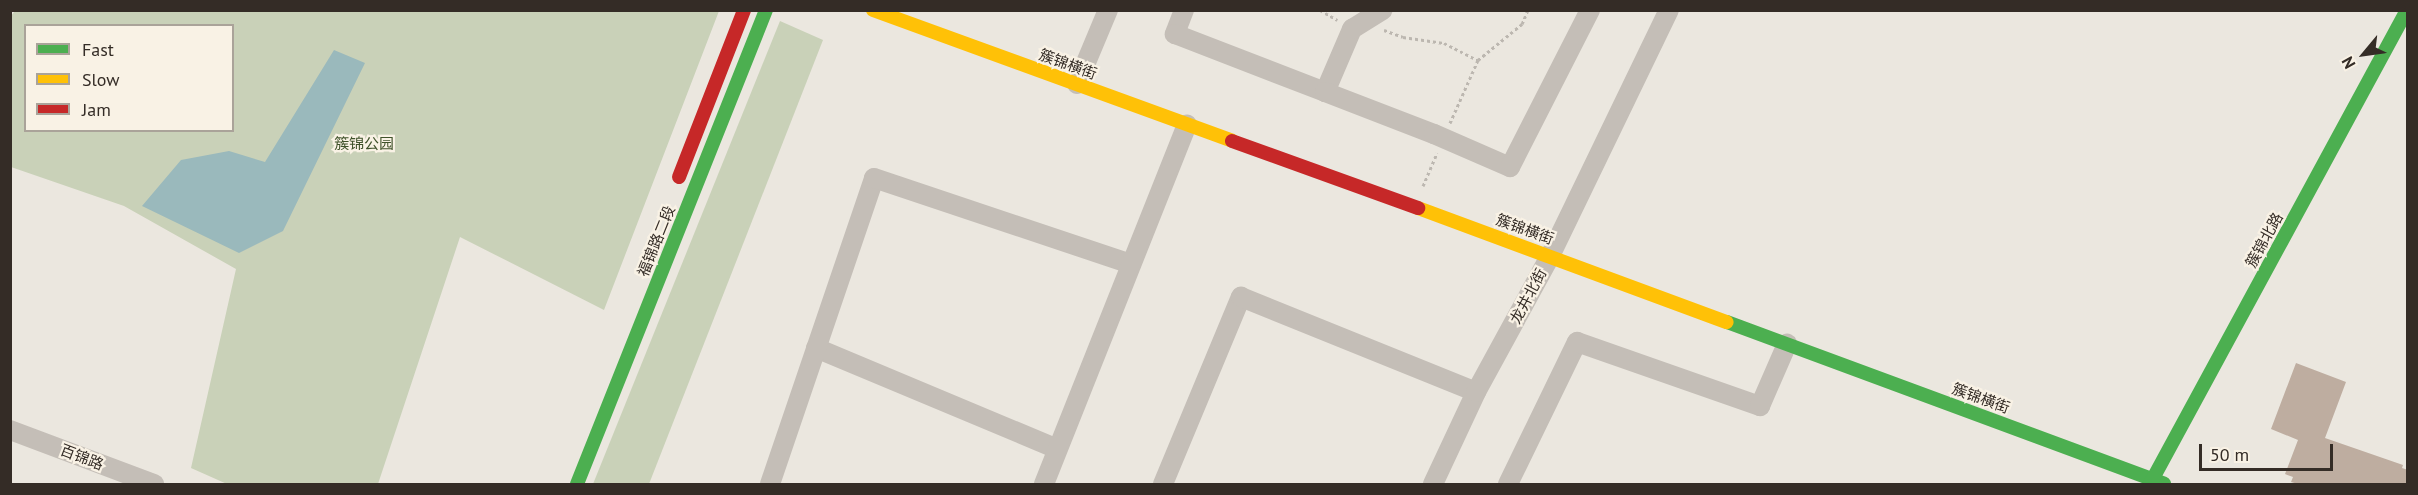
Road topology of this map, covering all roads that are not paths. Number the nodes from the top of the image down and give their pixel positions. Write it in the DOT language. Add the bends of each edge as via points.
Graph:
graph roads {
  1 [pos="744,10"];
  2 [pos="766,10"];
  3 [pos="873,10"];
  4 [pos="1108,10"];
  5 [pos="1184,10"];
  6 [pos="1382,10"];
  7 [pos="1590,10"];
  8 [pos="1669,10"];
  9 [pos="2407,10"];
  10 [pos="1077,84"];
  11 [pos="1325,93"];
  12 [pos="1187,124"];
  13 [pos="676,187"];
  14 [pos="1550,256"];
  15 [pos="1131,264"];
  16 [pos="1788,344"];
  17 [pos="816,348"];
  18 [pos="1476,392"];
  19 [pos="10,430"];
  20 [pos="1057,449"];
  21 [pos="2155,483"];
  22 [pos="154,484"];
  23 [pos="577,484"];
  24 [pos="770,484"];
  25 [pos="1044,484"];
  26 [pos="1163,484"];
  27 [pos="1433,484"];
  28 [pos="1508,484"];
  1 -- 13 [label="street, 福锦路二段"];
  2 -- 23 [label="street, 福锦路二段"];
  3 -- 10 [label="street, 簇锦横街"];
  4 -- 10 [label="street"];
  5 -- 11 [label="street" via="1175,34"];
  6 -- 11 [label="street" via="1352,29"];
  7 -- 11 [label="street" via="1510,167"];
  8 -- 14 [label="street, 龙井北街"];
  9 -- 21 [label="street, 簇锦北路"];
  10 -- 12 [label="street, 簇锦横街"];
  12 -- 14 [label="street, 簇锦横街"];
  12 -- 15 [label="street"];
  14 -- 16 [label="street, 簇锦横街"];
  14 -- 18 [label="street, 龙井北街"];
  15 -- 17 [label="street" via="874,178"];
  15 -- 20 [label="street"];
  16 -- 21 [label="street, 簇锦横街"];
  16 -- 28 [label="street" via="1760,406 1577,342"];
  17 -- 20 [label="street"];
  17 -- 24 [label="street"];
  18 -- 26 [label="street" via="1241,297"];
  18 -- 27 [label="street, 龙井北街"];
  19 -- 22 [label="street, 百锦路"];
  20 -- 25 [label="street"];
}
